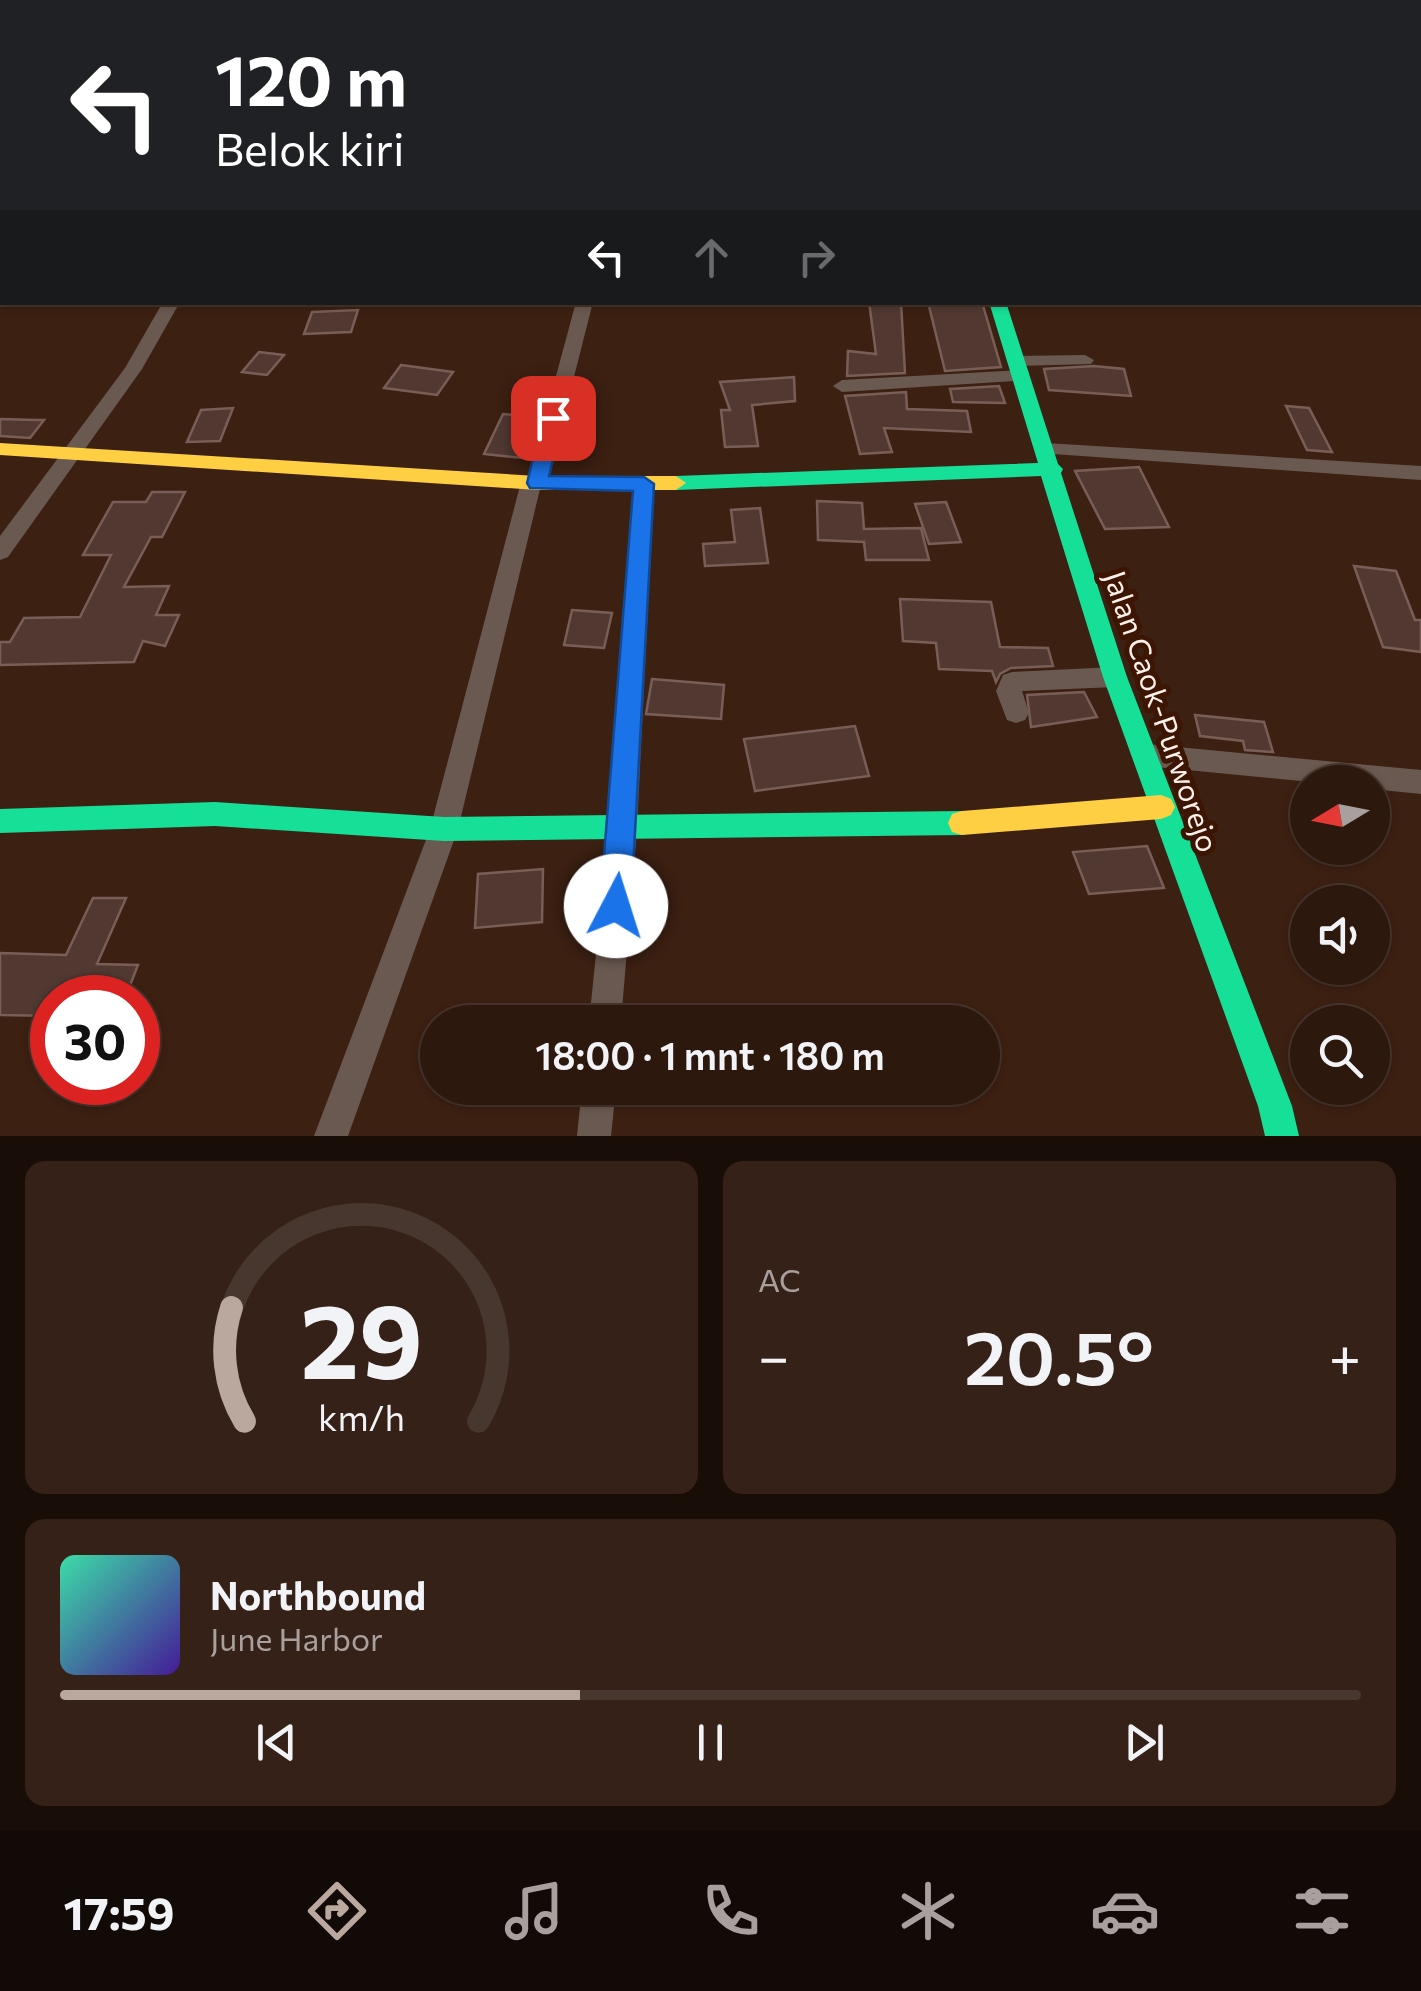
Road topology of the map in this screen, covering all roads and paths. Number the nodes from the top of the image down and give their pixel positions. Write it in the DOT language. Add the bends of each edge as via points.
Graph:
graph roads {
  1 [pos="170,305"];
  2 [pos="584,305"];
  3 [pos="998,305"];
  4 [pos="1086,360"];
  5 [pos="1020,368"];
  6 [pos="842,386"];
  7 [pos="0,448"];
  8 [pos="74,453"];
  9 [pos="1050,459"];
  10 [pos="1421,473"];
  11 [pos="534,482"];
  12 [pos="644,484"];
  13 [pos="0,552"];
  14 [pos="1115,677"];
  15 [pos="1016,713"];
  16 [pos="1146,755"];
  17 [pos="1421,782"];
  18 [pos="1161,807"];
  19 [pos="0,821"];
  20 [pos="444,828"];
  21 [pos="623,829"];
  22 [pos="607,1005"];
  23 [pos="597,1105"];
  24 [pos="331,1136"];
  25 [pos="594,1136"];
  26 [pos="1282,1136"];
  1 -- 8 [label="street"];
  2 -- 11 [label="street"];
  3 -- 5 [label="street, Jalan Caok-Purworejo"];
  4 -- 5 [label="street"];
  5 -- 6 [label="street"];
  5 -- 9 [label="street, Jalan Caok-Purworejo"];
  7 -- 8 [label="street"];
  8 -- 11 [label="street"];
  8 -- 13 [label="street"];
  9 -- 10 [label="street"];
  9 -- 12 [label="street"];
  9 -- 14 [label="street, Jalan Caok-Purworejo"];
  11 -- 12 [label="street"];
  11 -- 20 [label="street"];
  12 -- 21 [label="street"];
  14 -- 15 [label="street" via="1023,678 1009,691"];
  14 -- 16 [label="street, Jalan Caok-Purworejo"];
  16 -- 17 [label="street"];
  16 -- 18 [label="street, Jalan Caok-Purworejo"];
  18 -- 21 [label="street" via="938,824"];
  18 -- 26 [label="street, Jalan Caok-Purworejo"];
  19 -- 20 [label="street" via="215,814"];
  20 -- 21 [label="street"];
  20 -- 24 [label="street"];
  21 -- 22 [label="street"];
  23 -- 25 [label="street"];
}
